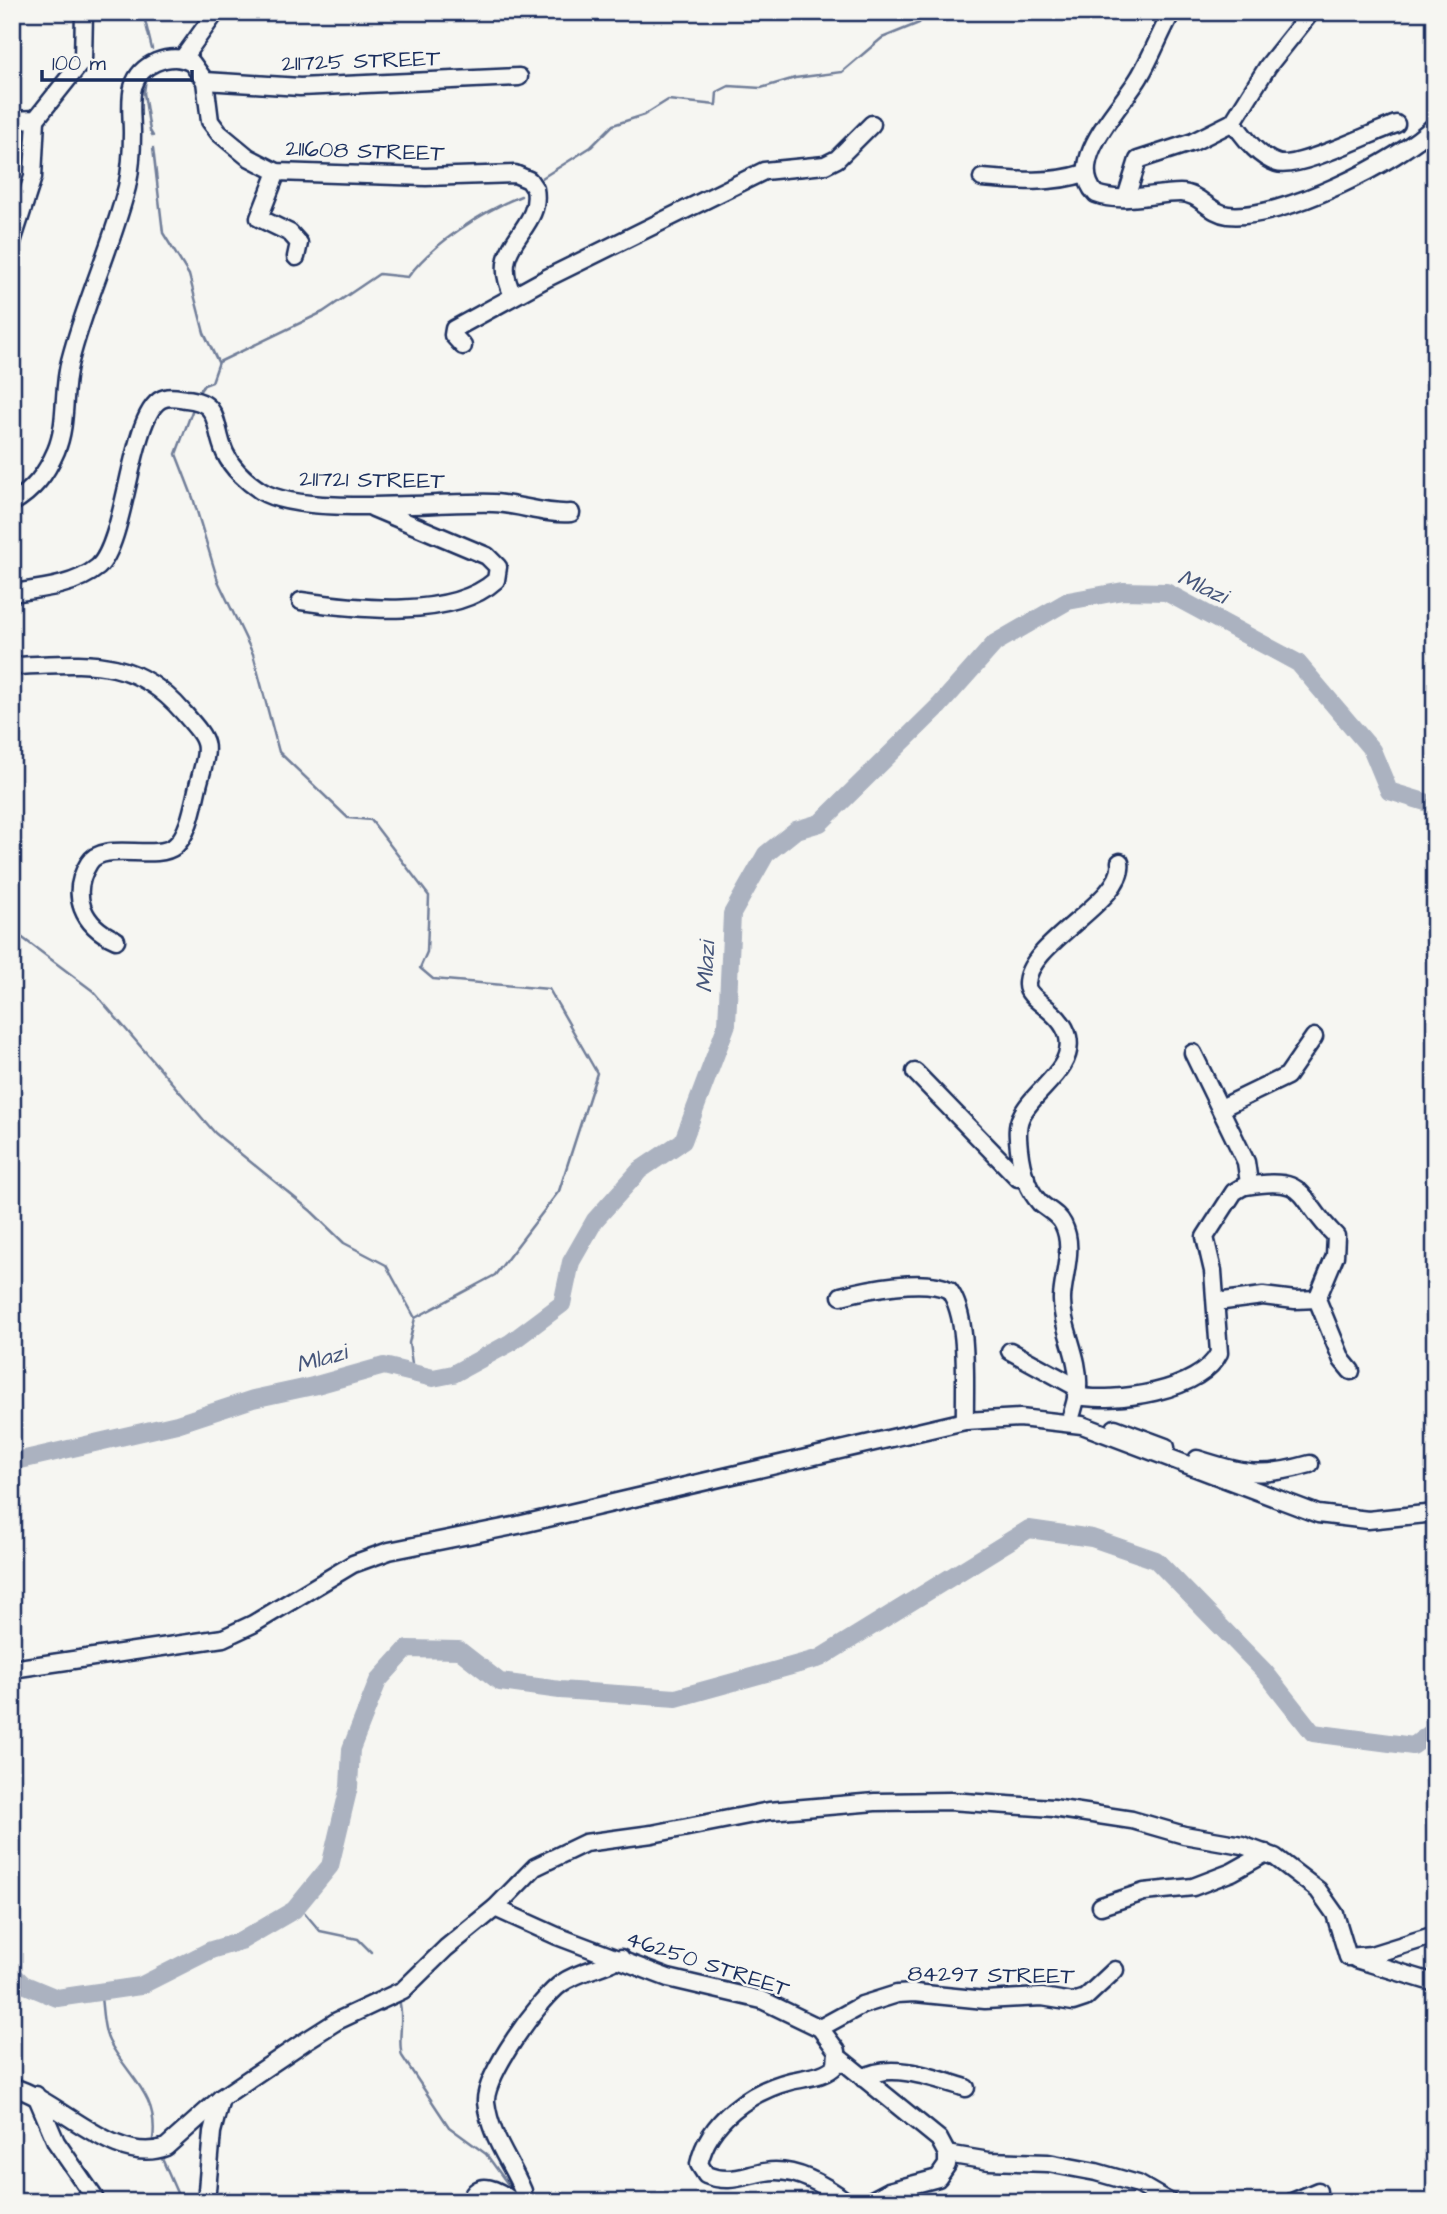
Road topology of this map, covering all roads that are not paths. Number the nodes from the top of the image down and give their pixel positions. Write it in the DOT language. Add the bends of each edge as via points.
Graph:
graph roads {
  1 [pos="84,12"];
  2 [pos="216,12"];
  3 [pos="1172,12"];
  4 [pos="1311,12"];
  5 [pos="183,58"];
  6 [pos="519,77"];
  7 [pos="205,81"];
  8 [pos="37,118"];
  9 [pos="12,120"];
  10 [pos="1233,122"];
  11 [pos="872,124"];
  12 [pos="1396,124"];
  13 [pos="1435,125"];
  14 [pos="276,172"];
  15 [pos="1085,173"];
  16 [pos="982,178"];
  17 [pos="1126,198"];
  18 [pos="12,242"];
  19 [pos="296,257"];
  20 [pos="513,295"];
  21 [pos="463,346"];
  22 [pos="12,503"];
  23 [pos="368,505"];
  24 [pos="571,513"];
  25 [pos="12,593"];
  26 [pos="301,601"];
  27 [pos="12,666"];
  28 [pos="1119,862"];
  29 [pos="116,940"];
  30 [pos="1314,1037"];
  31 [pos="1193,1053"];
  32 [pos="915,1072"];
  33 [pos="1221,1108"];
  34 [pos="1026,1178"];
  35 [pos="1246,1186"];
  36 [pos="841,1296"];
  37 [pos="1317,1299"];
  38 [pos="1216,1302"];
  39 [pos="1010,1351"];
  40 [pos="1351,1371"];
  41 [pos="1076,1396"];
  42 [pos="965,1421"];
  43 [pos="1076,1424"];
  44 [pos="1310,1464"];
  45 [pos="1435,1513"];
  46 [pos="12,1670"];
  47 [pos="1266,1853"];
  48 [pos="1101,1906"];
  49 [pos="495,1908"];
  50 [pos="1435,1935"];
  51 [pos="621,1958"];
  52 [pos="1353,1958"];
  53 [pos="1115,1970"];
  54 [pos="1435,1983"];
  55 [pos="820,2028"];
  56 [pos="838,2057"];
  57 [pos="863,2078"];
  58 [pos="12,2087"];
  59 [pos="966,2088"];
  60 [pos="36,2095"];
  61 [pos="221,2098"];
  62 [pos="947,2154"];
  63 [pos="1318,2191"];
  64 [pos="94,2197"];
  65 [pos="206,2202"];
  66 [pos="470,2202"];
  67 [pos="515,2202"];
  68 [pos="847,2202"];
  69 [pos="868,2202"];
  70 [pos="1170,2202"];
  71 [pos="1292,2202"];
  1 -- 8 [label="street" via="83,60"];
  2 -- 5 [label="street"];
  3 -- 15 [label="street" via="1141,75 1104,124"];
  4 -- 10 [label="street" via="1268,66"];
  5 -- 7 [label="street" via="200,69"];
  5 -- 22 [label="street" via="152,64 133,82 131,169 68,367 57,449 43,477"];
  6 -- 7 [label="street, 211725 STREET" via="300,87"];
  7 -- 14 [label="street, 211608 STREET" via="210,121 219,133 248,158"];
  8 -- 9 [label="street"];
  8 -- 18 [label="street" via="33,177"];
  10 -- 12 [label="street" via="1265,157 1286,164 1310,159"];
  10 -- 17 [label="street" via="1193,142 1138,160"];
  11 -- 20 [label="street" via="825,165 764,171"];
  13 -- 17 [label="street" via="1396,157 1298,204 1228,215 1184,193"];
  14 -- 19 [label="street" via="259,218 297,238"];
  14 -- 20 [label="street, 211608 STREET" via="523,177 536,195 532,214 506,259 506,282"];
  15 -- 16 [label="street" via="1029,181"];
  15 -- 17 [label="street" via="1096,194"];
  20 -- 21 [label="street" via="454,330"];
  23 -- 24 [label="street, 211721 STREET" via="494,503"];
  23 -- 25 [label="street, 211721 STREET" via="286,500 263,493 225,454 207,405 166,397 156,403 127,476 121,521 109,553 97,567 54,587"];
  23 -- 26 [label="street" via="486,556 498,567 496,580 472,595 388,610"];
  27 -- 29 [label="street" via="88,664 137,674 165,691 207,741 192,811 174,847 105,853 92,858 87,866 82,877 82,909 89,923"];
  28 -- 34 [label="street" via="1119,875 1097,904 1054,939 1028,973 1028,992 1055,1013 1064,1026 1068,1048 1021,1117 1018,1135"];
  30 -- 33 [label="street" via="1287,1076"];
  31 -- 33 [label="street"];
  32 -- 34 [label="street" via="1018,1178"];
  33 -- 35 [label="street" via="1246,1162 1250,1178"];
  34 -- 41 [label="street" via="1040,1203 1064,1225 1067,1237 1062,1308 1077,1363"];
  35 -- 37 [label="street" via="1272,1181 1291,1184 1336,1236 1335,1256"];
  35 -- 38 [label="street" via="1227,1200 1205,1237"];
  36 -- 42 [label="street" via="915,1285 949,1290 957,1305 962,1340"];
  37 -- 38 [label="street" via="1263,1296"];
  37 -- 40 [label="street"];
  38 -- 41 [label="street" via="1219,1353 1202,1373 1130,1398"];
  39 -- 41 [label="street"];
  41 -- 43 [label="street"];
  42 -- 43 [label="street" via="1020,1418"];
  42 -- 46 [label="street" via="389,1551 353,1564 253,1624 214,1640"];
  43 -- 44 [label="street" via="1129,1430 1234,1471 1273,1474"];
  43 -- 45 [label="street" via="1318,1514 1368,1520"];
  47 -- 48 [label="street" via="1193,1887 1144,1892"];
  47 -- 49 [label="street" via="1132,1819 1053,1808 950,1801 793,1807 584,1843 535,1867"];
  47 -- 52 [label="street" via="1303,1875 1318,1890 1335,1914 1345,1951"];
  49 -- 51 [label="street, 46250 STREET"];
  49 -- 61 [label="street" via="403,1990 337,2021"];
  50 -- 52 [label="street"];
  51 -- 55 [label="street, 46250 STREET" via="668,1978 753,1997"];
  51 -- 67 [label="street" via="552,1991 489,2082 486,2099 497,2144 523,2190 522,2198"];
  52 -- 54 [label="street"];
  53 -- 55 [label="street, 84297 STREET" via="1085,1998 1073,2002 1042,1997 985,2000 897,1994 862,2005"];
  55 -- 56 [label="street"];
  56 -- 57 [label="street"];
  56 -- 68 [label="street" via="836,2065 823,2074 778,2086 737,2106 710,2136 699,2164 706,2175 721,2181 764,2172 796,2174"];
  57 -- 59 [label="street" via="878,2072 903,2073"];
  57 -- 62 [label="street" via="929,2129"];
  58 -- 60 [label="street"];
  60 -- 61 [label="street" via="96,2134 122,2146 155,2151 166,2147"];
  60 -- 64 [label="street" via="56,2142"];
  61 -- 65 [label="street" via="212,2132"];
  62 -- 69 [label="street" via="947,2165 938,2178 889,2191"];
  62 -- 70 [label="street" via="1096,2172 1138,2184"];
  63 -- 71 [label="street"];
  66 -- 67 [label="street" via="472,2193 491,2188"];
}
